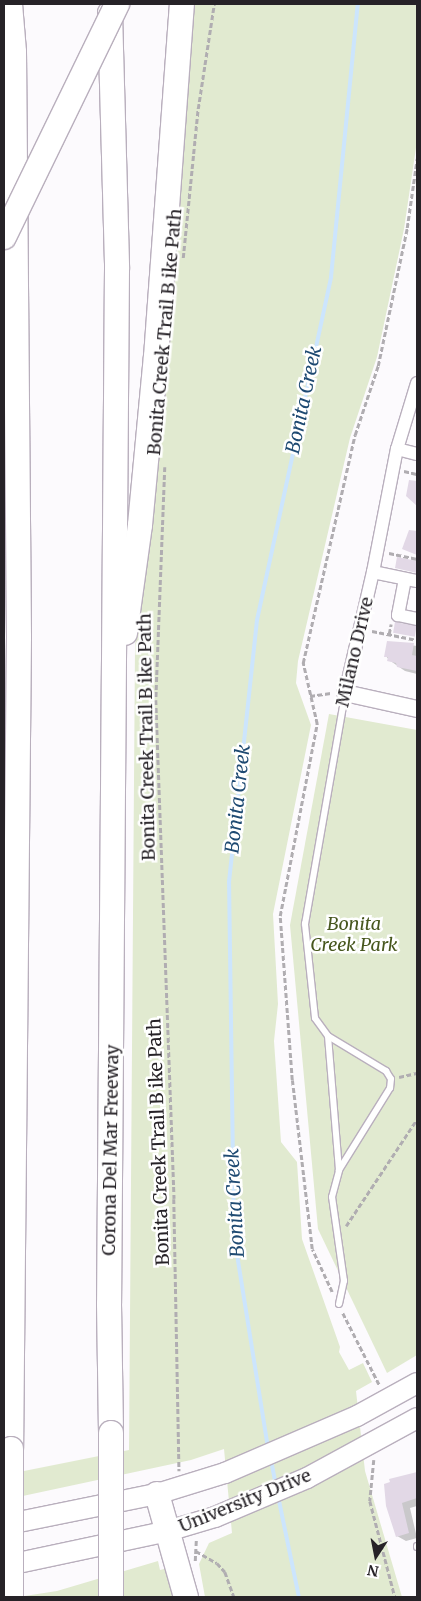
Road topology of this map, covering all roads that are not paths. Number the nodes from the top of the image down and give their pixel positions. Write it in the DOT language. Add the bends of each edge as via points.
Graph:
graph roads {
  1 [pos="10,4"];
  2 [pos="110,4"];
  3 [pos="117,4"];
  4 [pos="182,4"];
  5 [pos="4,237"];
  6 [pos="417,384"];
  7 [pos="397,449"];
  8 [pos="417,454"];
  9 [pos="4,457"];
  10 [pos="374,572"];
  11 [pos="411,580"];
  12 [pos="417,619"];
  13 [pos="19,637"];
  14 [pos="345,693"];
  15 [pos="113,704"];
  16 [pos="417,709"];
  17 [pos="328,1036"];
  18 [pos="339,1170"];
  19 [pos="338,1304"];
  20 [pos="417,1383"];
  21 [pos="417,1418"];
  22 [pos="157,1494"];
  23 [pos="4,1525"];
  24 [pos="168,1531"];
  25 [pos="4,1566"];
  26 [pos="11,1597"];
  27 [pos="111,1597"];
  28 [pos="186,1597"];
  1 -- 13 [label="highway" via="14,52"];
  2 -- 15 [label="highway" via="117,269"];
  3 -- 5 [label="highway, bridge"];
  4 -- 15 [label="highway" via="140,525"];
  6 -- 7 [label="street, Milano Drive"];
  7 -- 8 [label="street"];
  7 -- 10 [label="street, Milano Drive"];
  9 -- 13 [label="highway"];
  10 -- 11 [label="street"];
  10 -- 14 [label="street, Milano Drive"];
  11 -- 12 [label="street" via="398,615"];
  13 -- 26 [label="highway, bridge"];
  14 -- 16 [label="street"];
  14 -- 17 [label="lane, Milano Drive" via="305,924 315,1018"];
  15 -- 27 [label="highway, Corona Del Mar Freeway, bridge"];
  17 -- 18 [label="lane"];
  17 -- 18 [label="lane" via="386,1071 390,1079 390,1088"];
  18 -- 19 [label="lane" via="332,1197 344,1281"];
  20 -- 22 [label="main road, University Drive" via="357,1416 224,1473"];
  21 -- 24 [label="main road, University Drive" via="366,1448 230,1510"];
  22 -- 23 [label="main road, University Drive"];
  22 -- 24 [label="highway"];
  24 -- 25 [label="main road, University Drive"];
  24 -- 28 [label="highway"];
}
